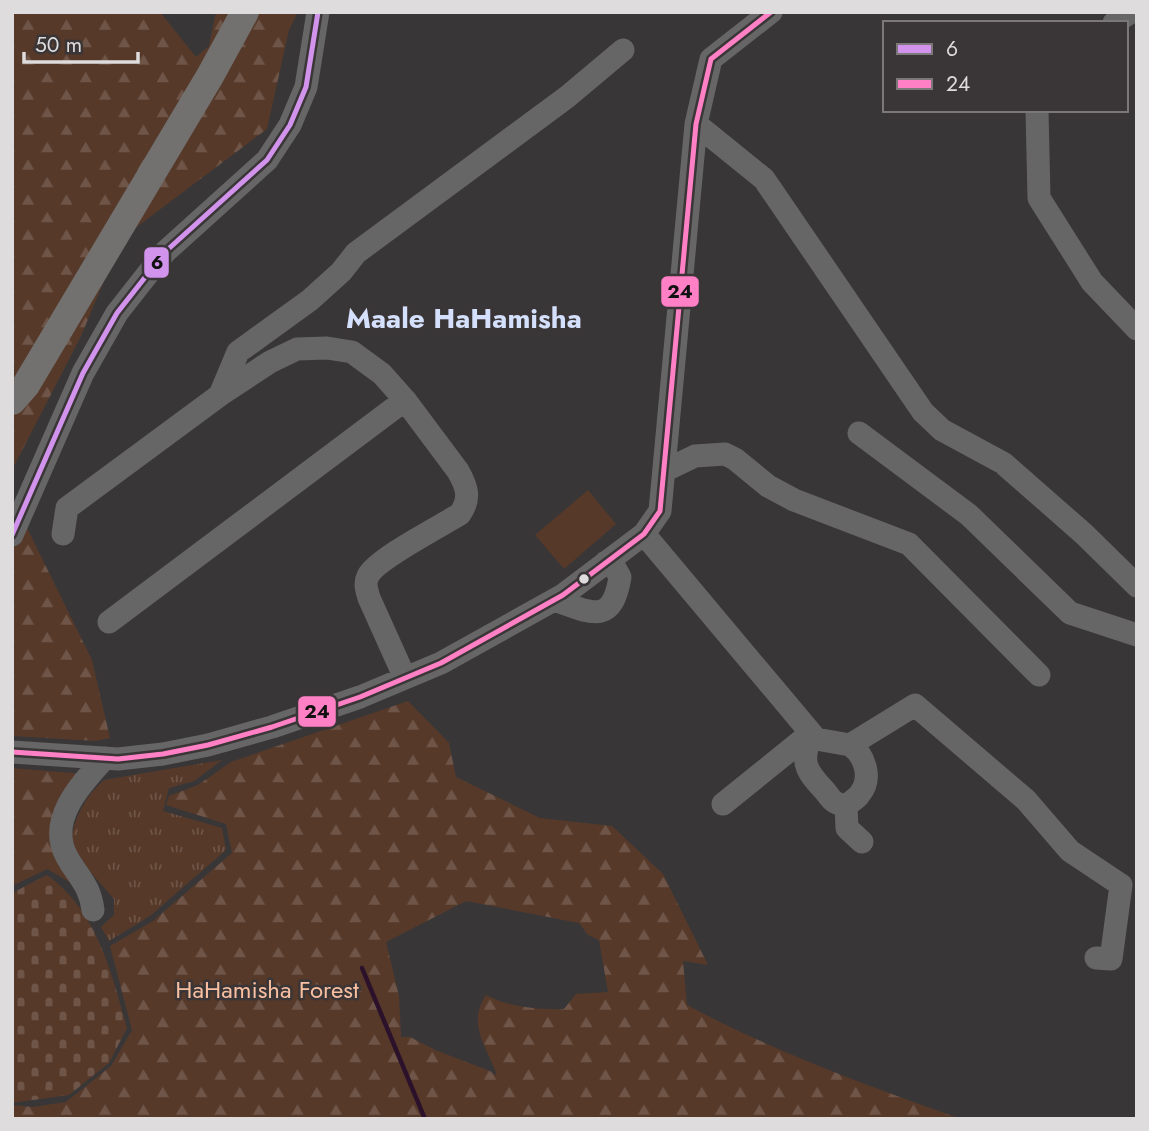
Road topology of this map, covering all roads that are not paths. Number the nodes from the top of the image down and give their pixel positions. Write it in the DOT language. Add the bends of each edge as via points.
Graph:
graph roads {
  1 [pos="245,12"];
  2 [pos="318,12"];
  3 [pos="771,12"];
  4 [pos="623,50"];
  5 [pos="1037,112"];
  6 [pos="696,124"];
  7 [pos="1137,329"];
  8 [pos="17,387"];
  9 [pos="220,395"];
  10 [pos="405,400"];
  11 [pos="859,433"];
  12 [pos="663,471"];
  13 [pos="63,534"];
  14 [pos="644,534"];
  15 [pos="12,535"];
  16 [pos="606,562"];
  17 [pos="1137,586"];
  18 [pos="554,600"];
  19 [pos="109,622"];
  20 [pos="1137,635"];
  21 [pos="1039,675"];
  22 [pos="405,678"];
  23 [pos="811,733"];
  24 [pos="850,745"];
  25 [pos="12,752"];
  26 [pos="105,758"];
  27 [pos="723,804"];
  28 [pos="846,806"];
  29 [pos="862,842"];
  30 [pos="93,910"];
  31 [pos="1096,958"];
  1 -- 8 [label="main road"];
  2 -- 15 [label="street" via="306,87 285,134 267,160 165,252 117,313 83,373"];
  3 -- 6 [label="street" via="712,60"];
  4 -- 9 [label="street" via="567,97 356,253 310,300 238,352"];
  5 -- 7 [label="street" via="1039,198 1092,282"];
  6 -- 12 [label="street"];
  6 -- 17 [label="street" via="764,179 923,412 942,430 1003,463"];
  9 -- 10 [label="street" via="297,349 327,348 352,352 382,374"];
  9 -- 13 [label="street" via="66,508"];
  10 -- 19 [label="street"];
  10 -- 22 [label="street" via="458,471 468,493 460,514 384,560 367,578 369,598"];
  11 -- 20 [label="street" via="969,515 1070,613"];
  12 -- 14 [label="street" via="660,511"];
  12 -- 21 [label="street" via="695,456 725,454 794,500 909,544"];
  14 -- 16 [label="street"];
  14 -- 23 [label="street"];
  16 -- 18 [label="street"];
  16 -- 18 [label="street" via="620,577 610,608 591,611"];
  18 -- 22 [label="street"];
  22 -- 26 [label="street" via="314,714 208,745 138,758"];
  23 -- 24 [label="street" via="816,739"];
  23 -- 27 [label="street"];
  23 -- 28 [label="street" via="806,768 833,803"];
  24 -- 28 [label="street" via="862,758 866,781"];
  24 -- 31 [label="street" via="915,705 1026,800 1070,851 1121,885 1111,959"];
  25 -- 26 [label="street"];
  26 -- 30 [label="street" via="73,794 61,837 66,856 92,899"];
  28 -- 29 [label="street" via="847,828"];
}
